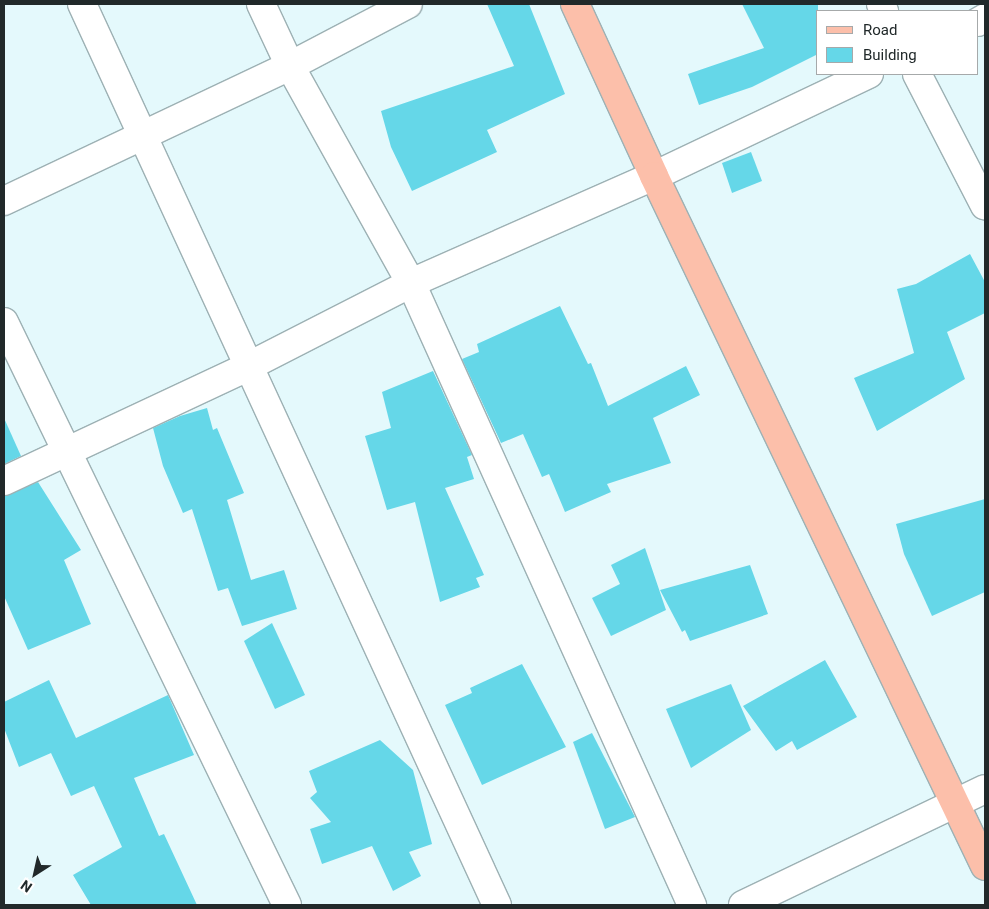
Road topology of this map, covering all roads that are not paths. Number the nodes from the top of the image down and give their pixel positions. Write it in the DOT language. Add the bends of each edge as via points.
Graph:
graph roads {
  1 [pos="82,4"];
  2 [pos="261,4"];
  3 [pos="408,4"];
  4 [pos="575,4"];
  5 [pos="290,66"];
  6 [pos="867,75"];
  7 [pos="918,75"];
  8 [pos="142,135"];
  9 [pos="654,176"];
  10 [pos="4,201"];
  11 [pos="985,206"];
  12 [pos="411,283"];
  13 [pos="4,322"];
  14 [pos="249,366"];
  15 [pos="65,451"];
  16 [pos="4,481"];
  17 [pos="985,789"];
  18 [pos="956,802"];
  19 [pos="985,866"];
  20 [pos="287,905"];
  21 [pos="497,905"];
  22 [pos="692,905"];
  23 [pos="743,905"];
  1 -- 8 [label="street"];
  2 -- 5 [label="street"];
  3 -- 5 [label="street"];
  4 -- 9 [label="main road"];
  5 -- 8 [label="street"];
  5 -- 12 [label="street"];
  6 -- 9 [label="street"];
  7 -- 11 [label="street"];
  8 -- 10 [label="street"];
  8 -- 14 [label="street"];
  9 -- 12 [label="street"];
  9 -- 18 [label="main road"];
  12 -- 14 [label="street"];
  12 -- 22 [label="street"];
  13 -- 15 [label="street"];
  14 -- 15 [label="street"];
  14 -- 21 [label="street"];
  15 -- 16 [label="street"];
  15 -- 20 [label="street"];
  17 -- 18 [label="street"];
  18 -- 19 [label="main road"];
  18 -- 23 [label="street"];
}
